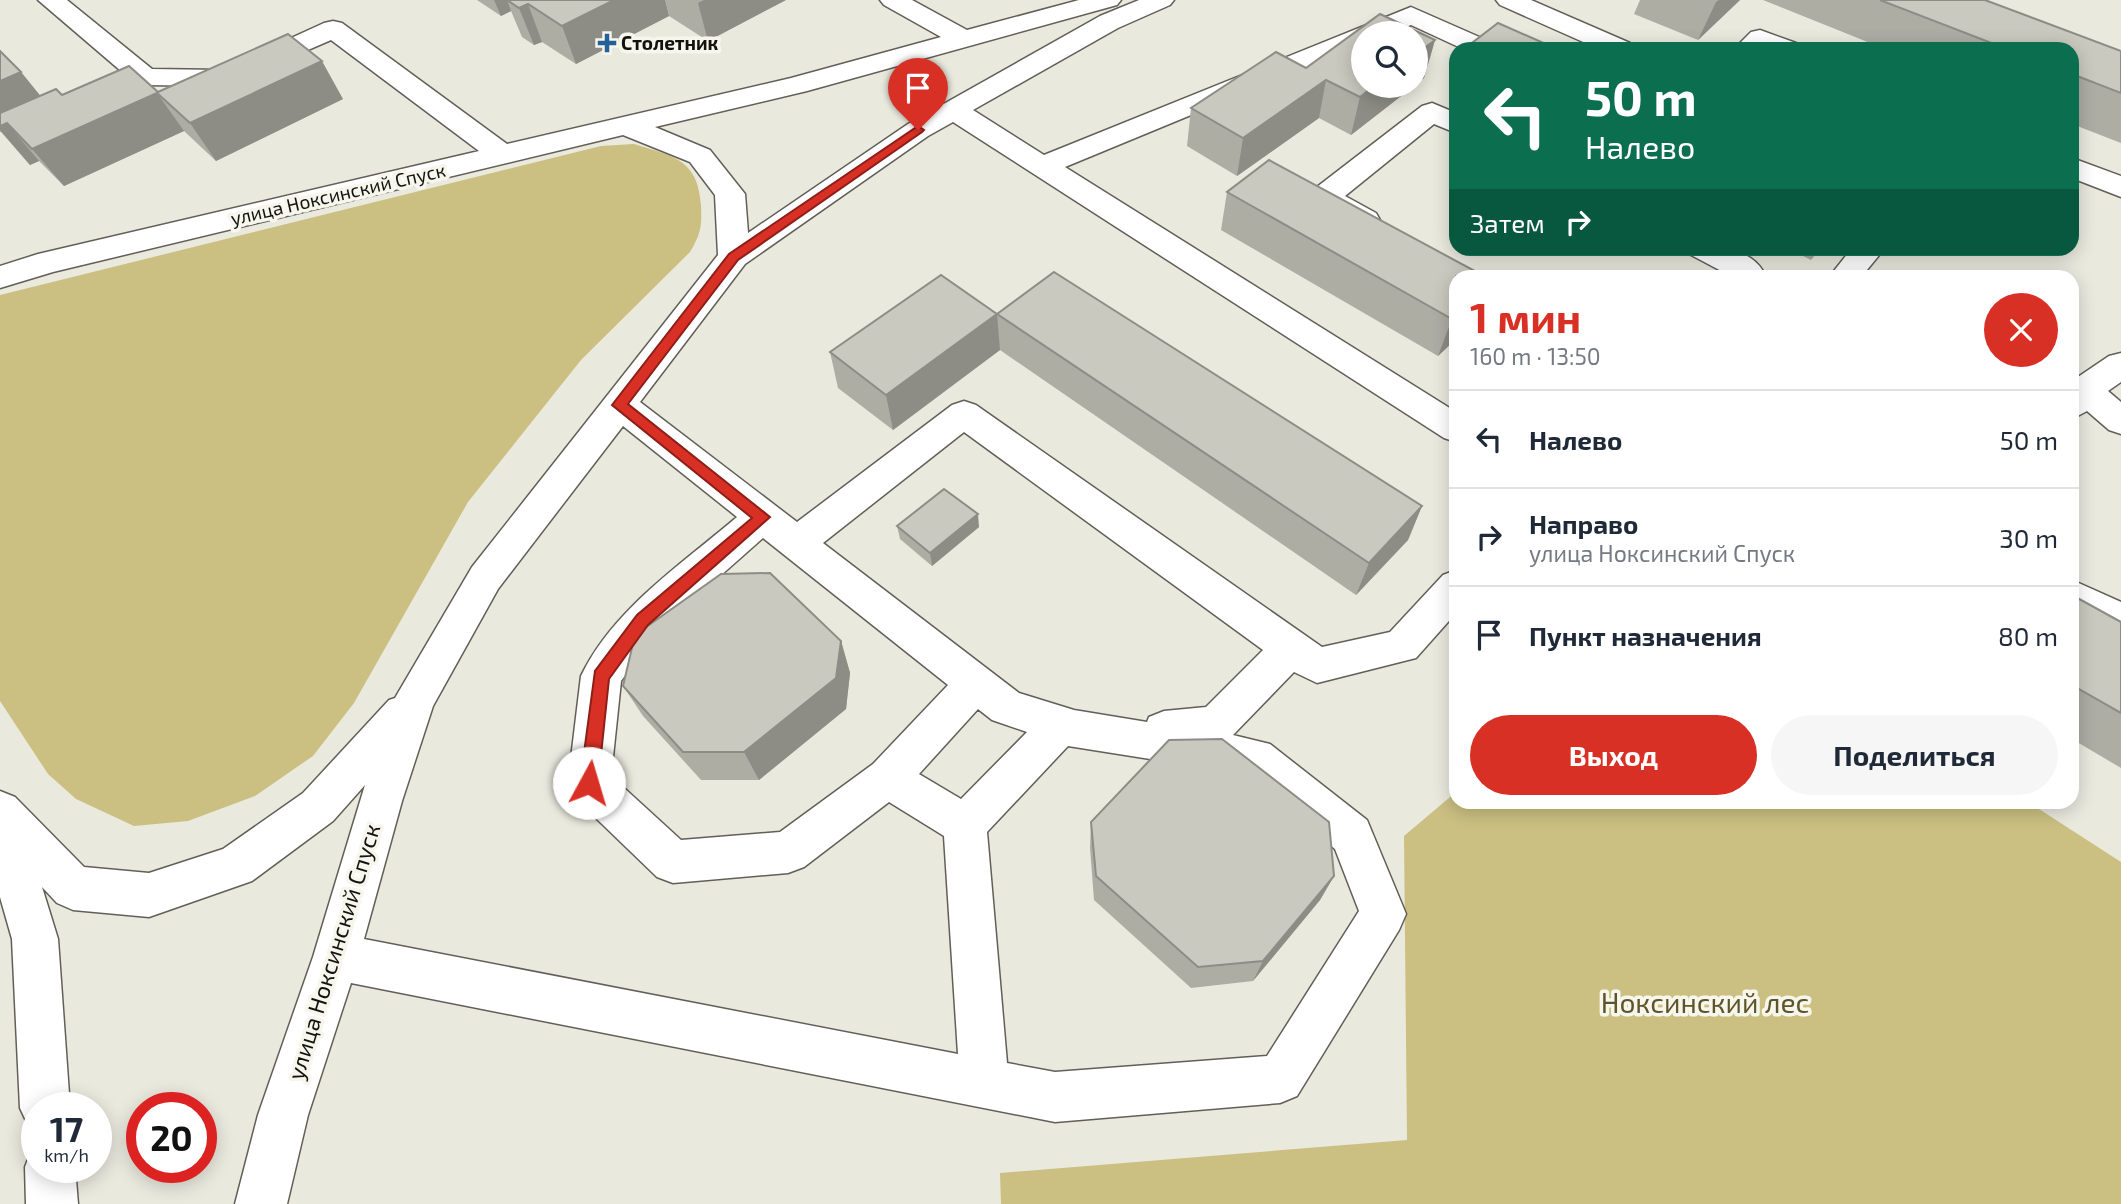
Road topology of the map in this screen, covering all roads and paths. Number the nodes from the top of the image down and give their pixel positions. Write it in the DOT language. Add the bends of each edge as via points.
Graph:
graph roads {
  1 [pos="51,0"];
  2 [pos="893,0"];
  3 [pos="1108,0"];
  4 [pos="1161,0"];
  5 [pos="1445,0"];
  6 [pos="1509,0"];
  7 [pos="1411,15"];
  8 [pos="1397,21"];
  9 [pos="962,39"];
  10 [pos="1351,40"];
  11 [pos="1469,42"];
  12 [pos="1605,42"];
  13 [pos="953,110"];
  14 [pos="1449,120"];
  15 [pos="627,126"];
  16 [pos="503,155"];
  17 [pos="1042,166"];
  18 [pos="2079,170"];
  19 [pos="2121,187"];
  20 [pos="1384,230"];
  21 [pos="1716,256"];
  22 [pos="1863,256"];
  23 [pos="734,257"];
  24 [pos="49,262"];
  25 [pos="0,270"];
  26 [pos="1740,270"];
  27 [pos="1850,270"];
  28 [pos="0,277"];
  29 [pos="2121,365"];
  30 [pos="2079,397"];
  31 [pos="2079,399"];
  32 [pos="620,405"];
  33 [pos="2121,421"];
  34 [pos="1449,425"];
  35 [pos="779,531"];
  36 [pos="1449,594"];
  37 [pos="2079,600"];
  38 [pos="2121,621"];
  39 [pos="1291,648"];
  40 [pos="976,684"];
  41 [pos="414,701"];
  42 [pos="1061,724"];
  43 [pos="1119,736"];
  44 [pos="888,778"];
  45 [pos="0,811"];
  46 [pos="0,821"];
  47 [pos="965,825"];
  48 [pos="336,957"];
  49 [pos="984,1083"];
  50 [pos="44,1092"];
  51 [pos="51,1183"];
  52 [pos="52,1204"];
  53 [pos="261,1204"];
  1 -- 16 [label="street" via="145,77 225,78 333,29"];
  2 -- 9 [label="street"];
  3 -- 9 [label="street, улица Ноксинский Спуск"];
  4 -- 13 [label="street, улица Ноксинский Спуск" via="1109,22"];
  5 -- 7 [label="street"];
  6 -- 12 [label="street"];
  7 -- 8 [label="street"];
  7 -- 11 [label="street"];
  9 -- 15 [label="street, улица Ноксинский Спуск"];
  10 -- 17 [label="street"];
  13 -- 17 [label="street"];
  13 -- 23 [label="street, улица Ноксинский Спуск"];
  14 -- 20 [label="street" via="1432,112 1324,197"];
  15 -- 16 [label="street, улица Ноксинский Спуск"];
  15 -- 23 [label="street" via="700,156 730,194"];
  16 -- 24 [label="street, улица Ноксинский Спуск"];
  17 -- 34 [label="street"];
  18 -- 19 [label="street"];
  21 -- 26 [label="street"];
  22 -- 27 [label="street"];
  23 -- 32 [label="street, улица Ноксинский Спуск"];
  24 -- 25 [label="street, улица Ноксинский Спуск"];
  24 -- 28 [label="street, улица Ноксинский Спуск"];
  29 -- 30 [label="street"];
  31 -- 33 [label="street"];
  32 -- 35 [label="street"];
  32 -- 41 [label="street, улица Ноксинский Спуск" via="485,578"];
  35 -- 39 [label="street" via="964,414"];
  35 -- 40 [label="street"];
  35 -- 44 [label="street" via="643,620 601,677 589,783 673,862 788,852"];
  36 -- 39 [label="street" via="1402,646 1317,666"];
  37 -- 38 [label="street"];
  39 -- 43 [label="street" via="1216,724"];
  40 -- 42 [label="street" via="1006,707"];
  40 -- 44 [label="street"];
  41 -- 45 [label="street, улица Ноксинский Спуск" via="318,807 236,866 149,895 73,888"];
  41 -- 48 [label="street, улица Ноксинский Спуск"];
  42 -- 43 [label="street"];
  42 -- 47 [label="street"];
  43 -- 49 [label="street" via="1255,757 1352,835 1382,914 1280,1079 1055,1097"];
  44 -- 47 [label="street"];
  46 -- 50 [label="street" via="35,939"];
  47 -- 49 [label="street"];
  48 -- 49 [label="street"];
  48 -- 53 [label="street, улица Ноксинский Спуск" via="283,1115"];
  51 -- 52 [label="street"];
}
